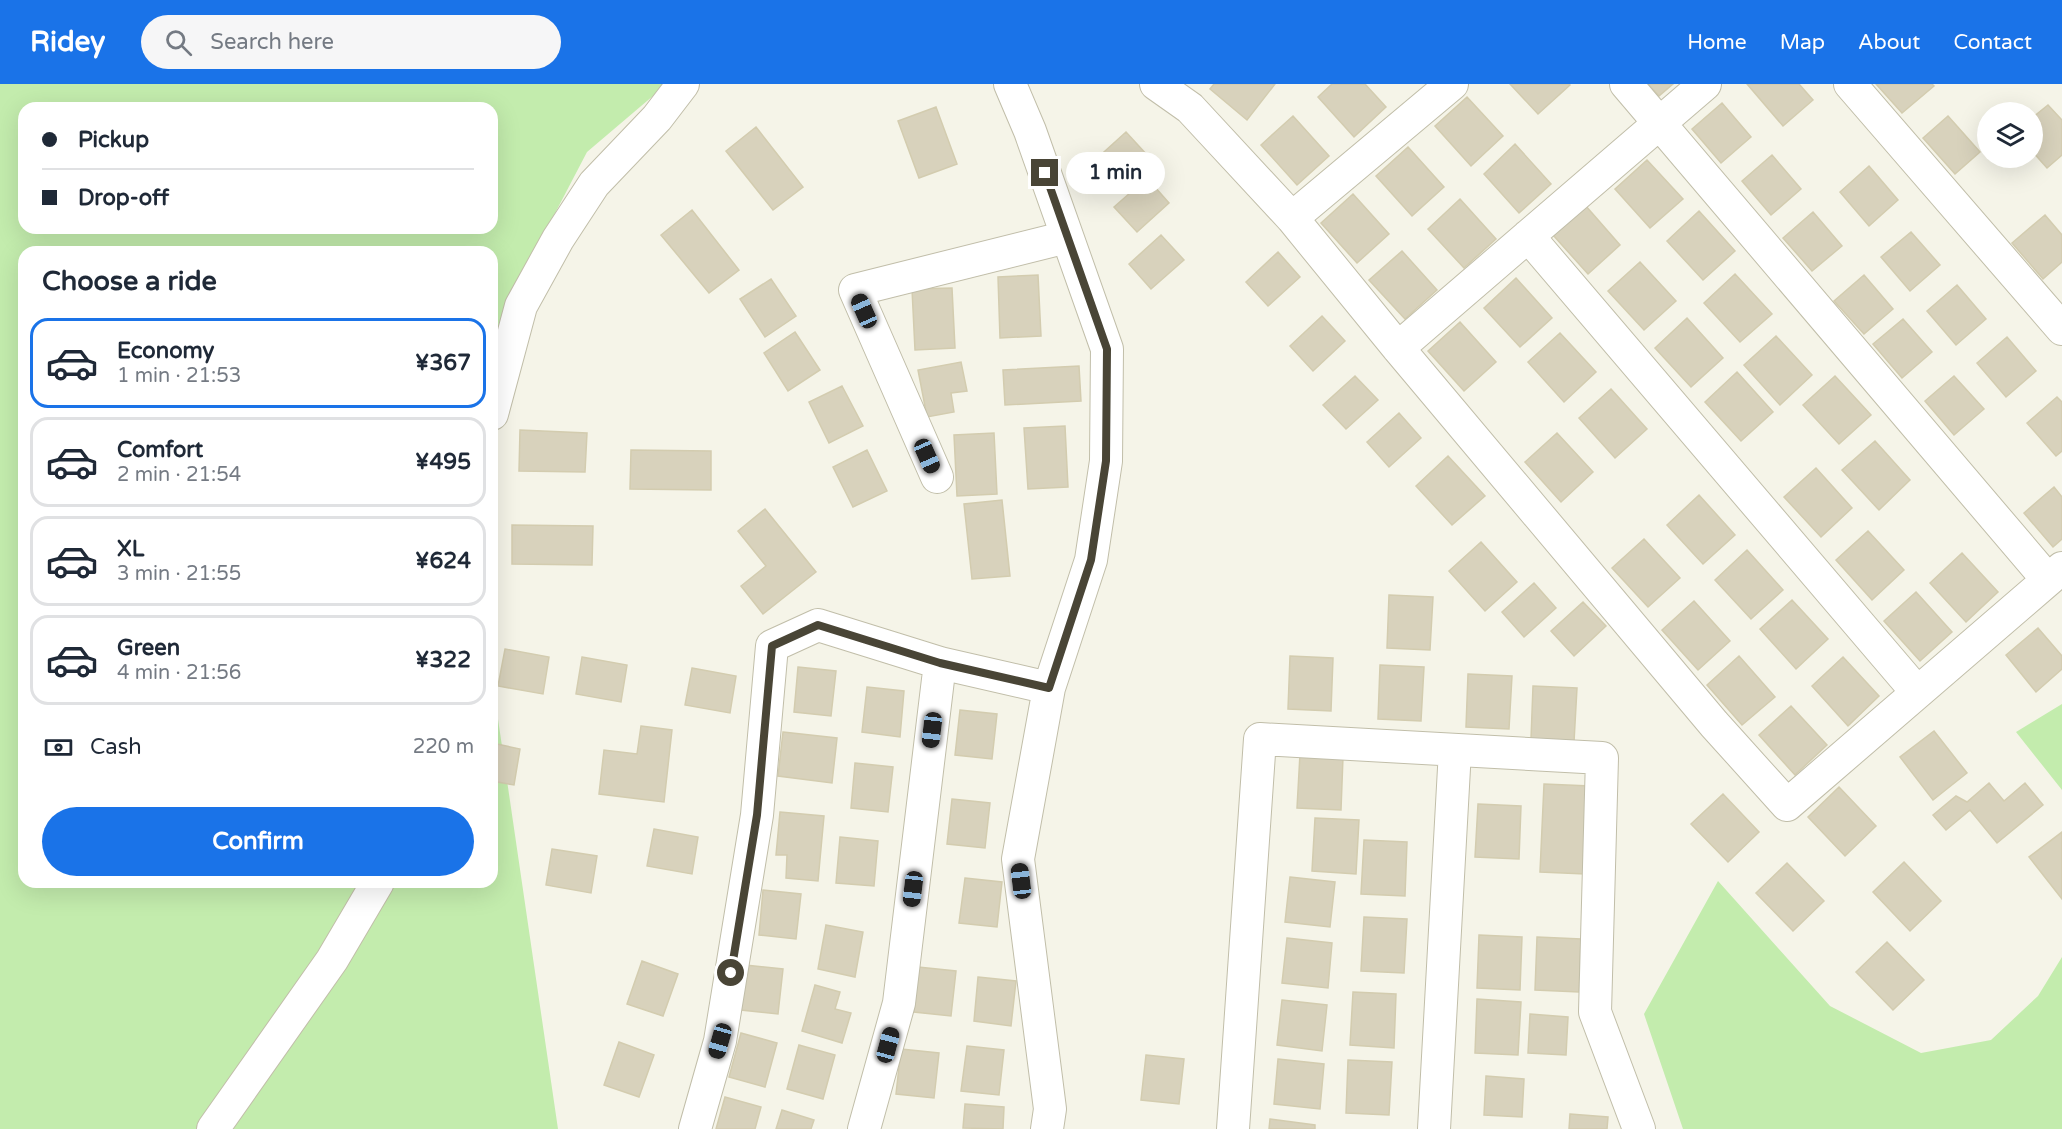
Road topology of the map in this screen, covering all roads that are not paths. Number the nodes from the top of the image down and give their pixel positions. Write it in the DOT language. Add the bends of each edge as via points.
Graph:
graph roads {
  1 [pos="683,84"];
  2 [pos="1010,84"];
  3 [pos="1156,84"];
  4 [pos="1452,84"];
  5 [pos="1626,84"];
  6 [pos="1705,84"];
  7 [pos="1850,84"];
  8 [pos="1660,123"];
  9 [pos="1292,218"];
  10 [pos="1528,236"];
  11 [pos="1067,237"];
  12 [pos="2062,329"];
  13 [pos="1398,348"];
  14 [pos="498,392"];
  15 [pos="937,477"];
  16 [pos="2055,574"];
  17 [pos="940,663"];
  18 [pos="1049,688"];
  19 [pos="1917,692"];
  20 [pos="1455,750"];
  21 [pos="374,888"];
  22 [pos="213,1129"];
  23 [pos="695,1129"];
  24 [pos="864,1129"];
  25 [pos="1047,1129"];
  26 [pos="1233,1129"];
  27 [pos="1434,1129"];
  28 [pos="1639,1129"];
  1 -- 14 [label="street" via="657,118 594,184 558,239 521,306"];
  2 -- 11 [label="street"];
  3 -- 9 [label="street" via="1190,108"];
  4 -- 9 [label="street"];
  5 -- 8 [label="street"];
  6 -- 8 [label="street"];
  7 -- 12 [label="street"];
  8 -- 10 [label="street"];
  8 -- 16 [label="street"];
  9 -- 13 [label="street"];
  10 -- 13 [label="street"];
  10 -- 19 [label="street"];
  11 -- 15 [label="street" via="855,290"];
  11 -- 18 [label="street" via="1107,349 1106,461 1091,560"];
  13 -- 19 [label="street" via="1714,724 1787,805"];
  16 -- 19 [label="street"];
  17 -- 18 [label="street"];
  17 -- 23 [label="street" via="818,625 772,646 757,815 720,1041"];
  17 -- 24 [label="street" via="899,1002"];
  18 -- 25 [label="street" via="1018,859 1050,1109"];
  20 -- 26 [label="street" via="1260,739"];
  20 -- 27 [label="street"];
  20 -- 28 [label="street" via="1602,758 1595,1012"];
  21 -- 22 [label="street" via="332,960"];
}
